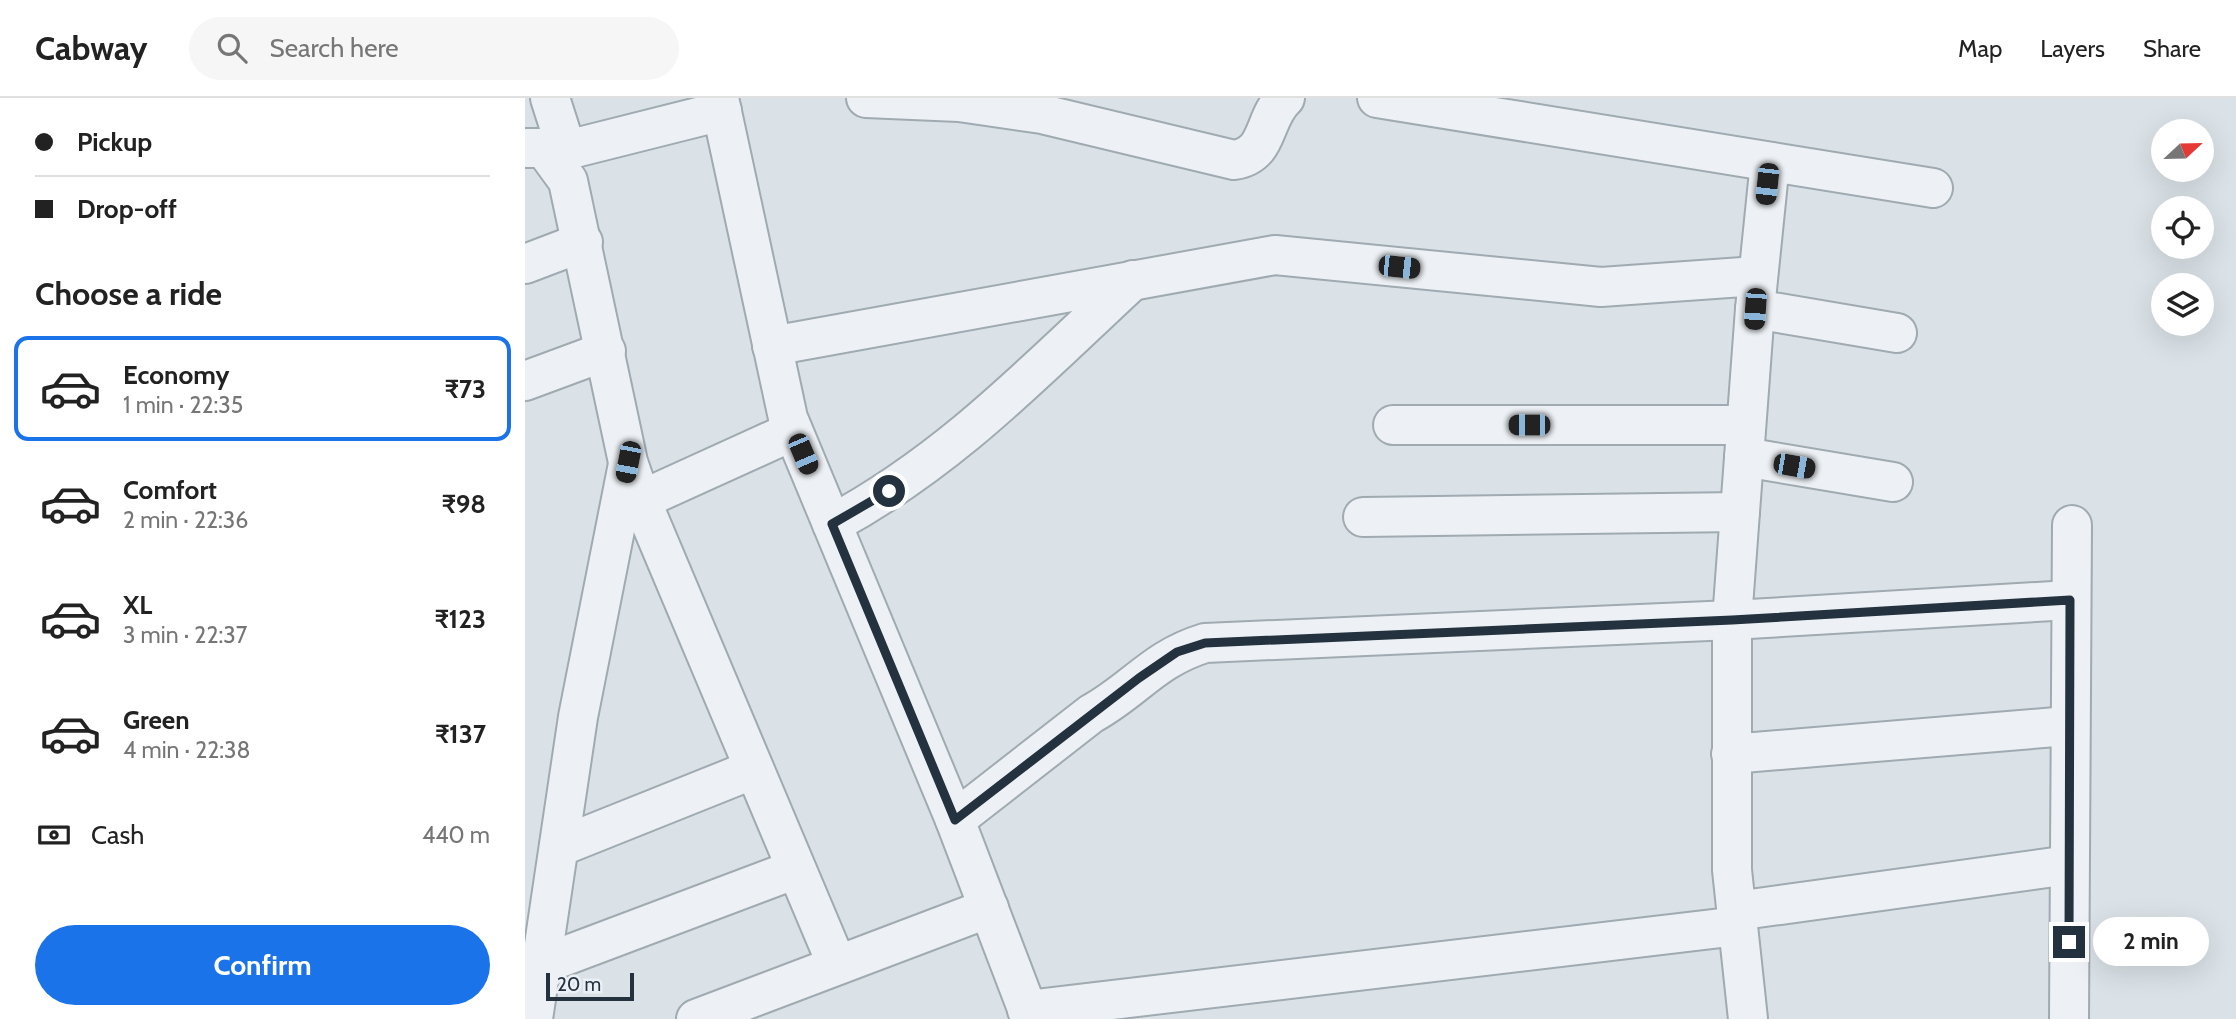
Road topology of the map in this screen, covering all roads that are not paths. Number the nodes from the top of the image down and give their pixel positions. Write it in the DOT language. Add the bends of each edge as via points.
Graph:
graph roads {
  1 [pos="550,98"];
  2 [pos="866,98"];
  3 [pos="1285,98"];
  4 [pos="1377,98"];
  5 [pos="720,105"];
  6 [pos="547,150"];
  7 [pos="1770,162"];
  8 [pos="1933,188"];
  9 [pos="583,242"];
  10 [pos="525,264"];
  11 [pos="1133,280"];
  12 [pos="1756,293"];
  13 [pos="1897,333"];
  14 [pos="772,346"];
  15 [pos="606,351"];
  16 [pos="525,381"];
  17 [pos="1393,425"];
  18 [pos="793,431"];
  19 [pos="1745,441"];
  20 [pos="628,462"];
  21 [pos="1893,482"];
  22 [pos="641,500"];
  23 [pos="1740,512"];
  24 [pos="1363,517"];
  25 [pos="832,524"];
  26 [pos="2071,525"];
  27 [pos="2070,600"];
  28 [pos="1732,620"];
  29 [pos="2068,726"];
  30 [pos="1731,754"];
  31 [pos="754,769"];
  32 [pos="955,820"];
  33 [pos="559,847"];
  34 [pos="2069,865"];
  35 [pos="796,869"];
  36 [pos="989,908"];
  37 [pos="1737,918"];
  38 [pos="541,965"];
  39 [pos="837,965"];
  40 [pos="1029,1015"];
  41 [pos="533,1019"];
  42 [pos="696,1019"];
  43 [pos="1748,1019"];
  44 [pos="2069,1019"];
  1 -- 6 [label="street"];
  2 -- 3 [label="street" via="959,102 1042,114 1234,160 1256,152 1276,107"];
  4 -- 7 [label="street"];
  5 -- 6 [label="street"];
  5 -- 14 [label="street"];
  6 -- 9 [label="street" via="568,181"];
  7 -- 8 [label="street"];
  7 -- 12 [label="street"];
  9 -- 10 [label="street"];
  9 -- 15 [label="street"];
  11 -- 12 [label="street" via="1275,255 1601,286"];
  11 -- 14 [label="street"];
  11 -- 25 [label="street" via="960,441 882,496"];
  12 -- 13 [label="street"];
  12 -- 19 [label="street"];
  14 -- 18 [label="street"];
  15 -- 16 [label="street"];
  15 -- 20 [label="street"];
  17 -- 19 [label="street"];
  18 -- 22 [label="street"];
  18 -- 25 [label="street"];
  19 -- 21 [label="street"];
  19 -- 23 [label="street"];
  20 -- 22 [label="street"];
  20 -- 33 [label="street" via="578,718"];
  22 -- 31 [label="street"];
  23 -- 24 [label="street"];
  23 -- 28 [label="street"];
  25 -- 32 [label="street"];
  26 -- 27 [label="street"];
  27 -- 28 [label="street"];
  27 -- 29 [label="street"];
  28 -- 30 [label="street"];
  28 -- 32 [label="street" via="1205,643 1177,652 1139,678"];
  29 -- 30 [label="street"];
  29 -- 34 [label="street"];
  30 -- 37 [label="street"];
  31 -- 33 [label="street"];
  31 -- 35 [label="street"];
  32 -- 36 [label="street"];
  33 -- 38 [label="street"];
  34 -- 37 [label="street"];
  34 -- 44 [label="street"];
  35 -- 38 [label="street"];
  35 -- 39 [label="street"];
  36 -- 39 [label="street"];
  36 -- 40 [label="street"];
  37 -- 40 [label="street"];
  37 -- 43 [label="street"];
  38 -- 41 [label="street"];
  39 -- 42 [label="street"];
}
